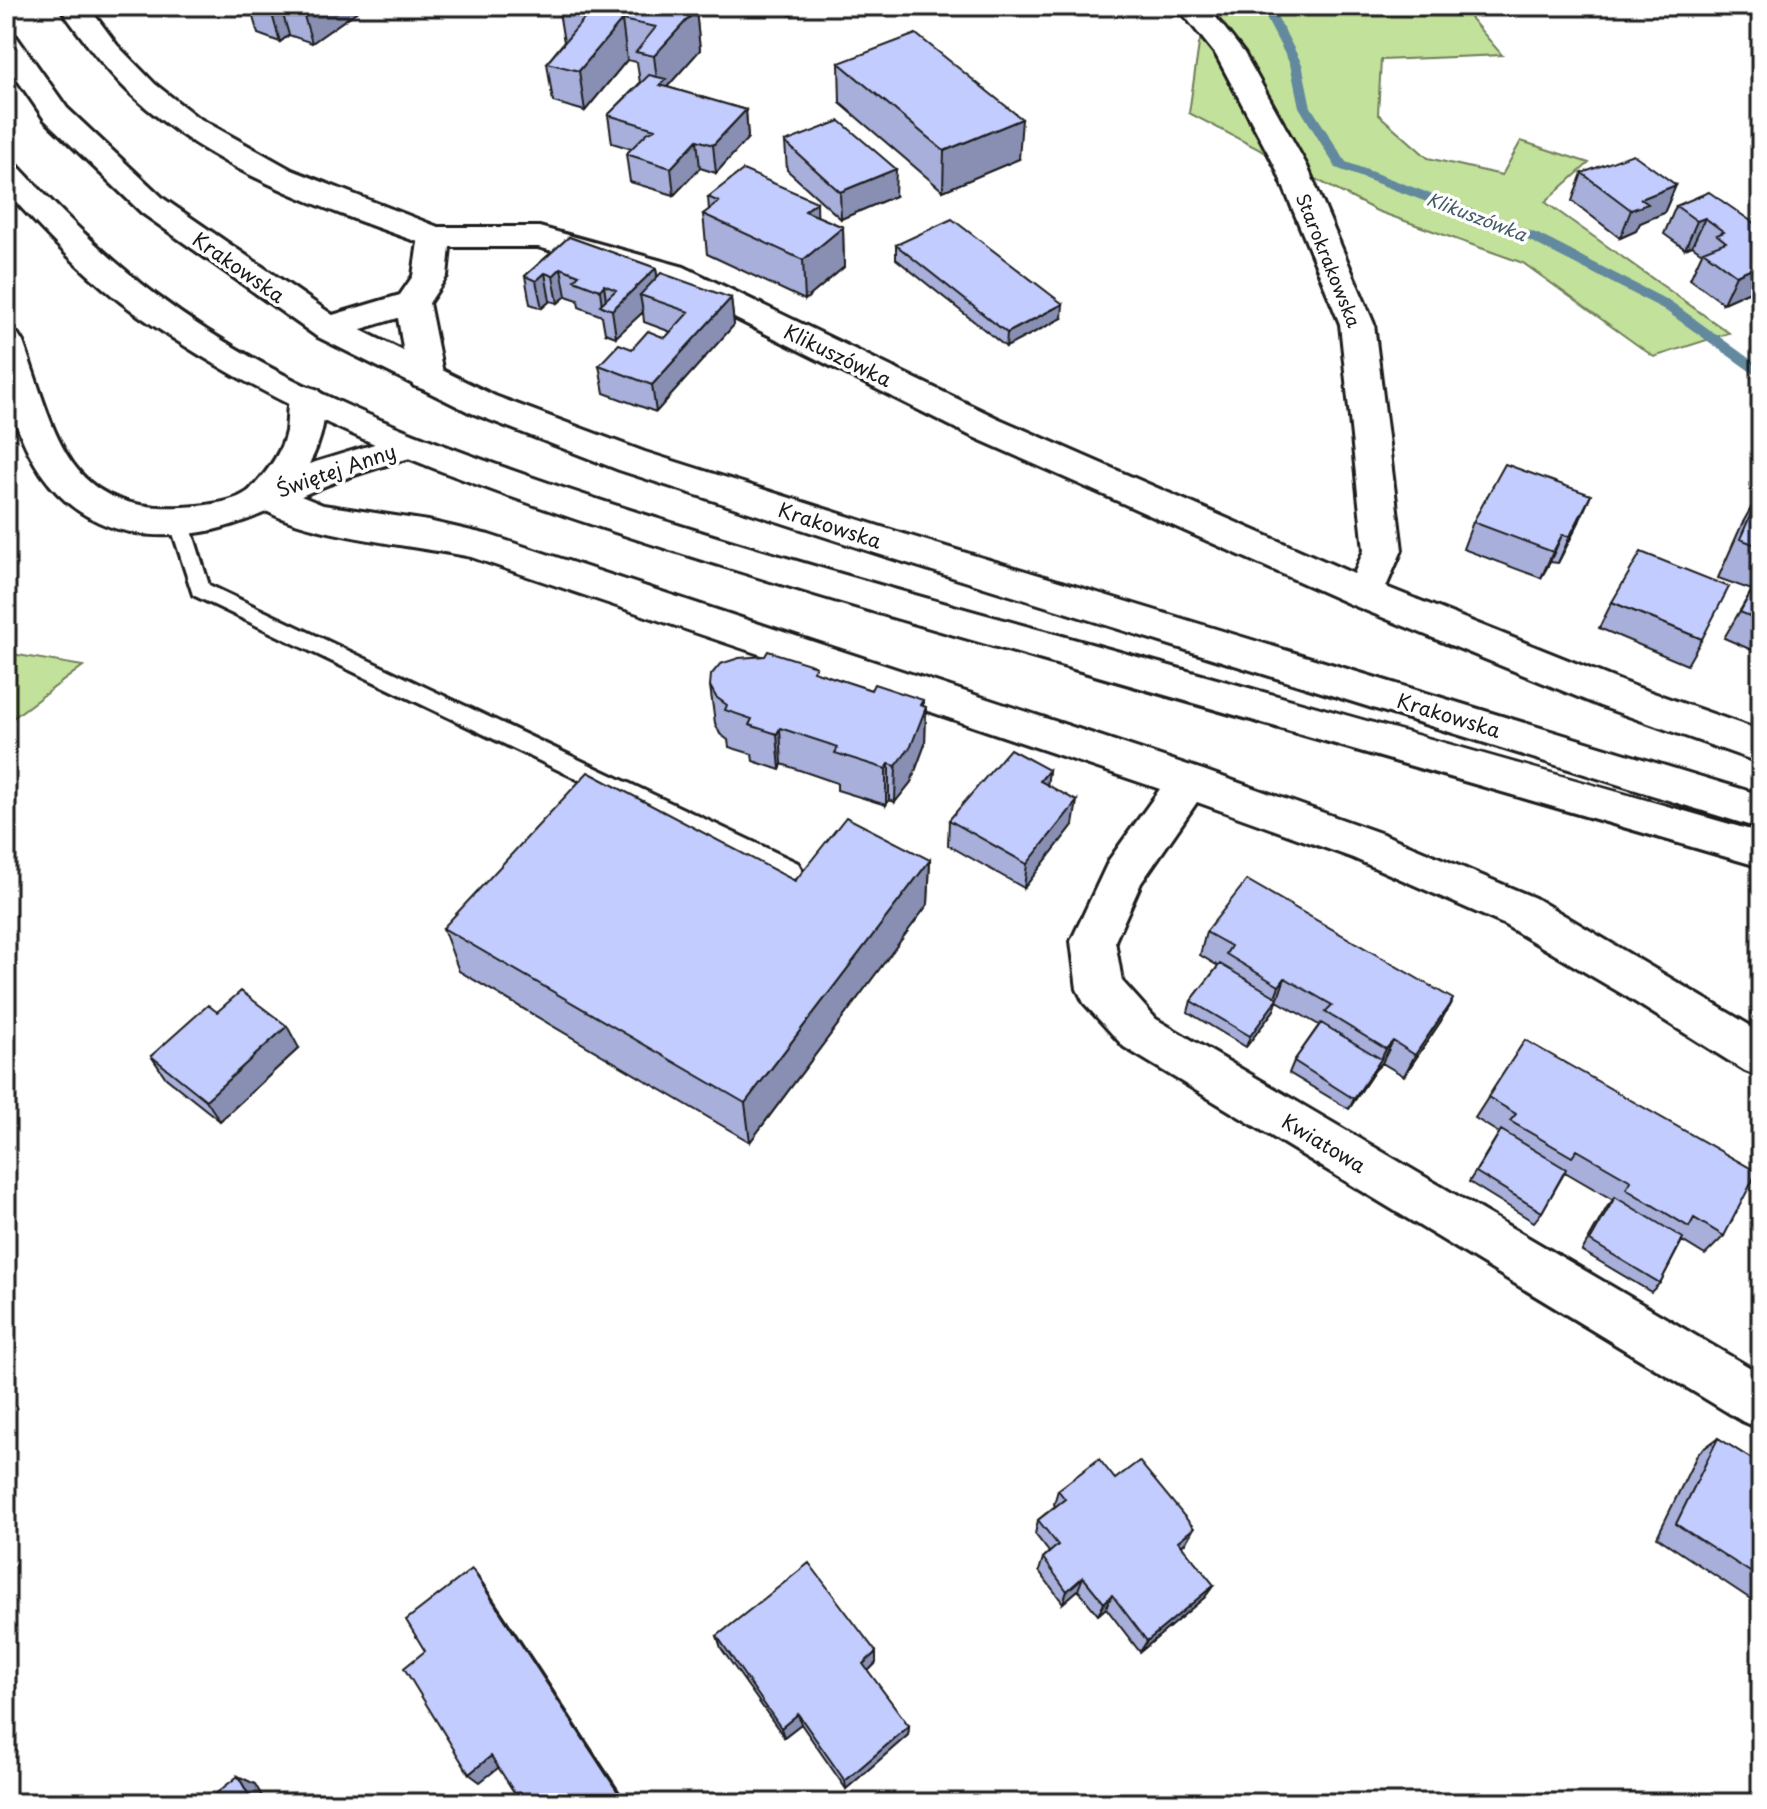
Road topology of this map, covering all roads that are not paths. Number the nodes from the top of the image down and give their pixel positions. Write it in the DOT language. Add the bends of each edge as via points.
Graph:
graph roads {
  1 [pos="73,6"];
  2 [pos="1183,6"];
  3 [pos="6,42"];
  4 [pos="6,172"];
  5 [pos="435,237"];
  6 [pos="412,303"];
  7 [pos="328,328"];
  8 [pos="6,342"];
  9 [pos="426,378"];
  10 [pos="306,398"];
  11 [pos="407,446"];
  12 [pos="266,495"];
  13 [pos="179,521"];
  14 [pos="1364,594"];
  15 [pos="1761,747"];
  16 [pos="1188,782"];
  17 [pos="1761,812"];
  18 [pos="1761,850"];
  19 [pos="790,870"];
  20 [pos="1761,1057"];
  21 [pos="1761,1403"];
  1 -- 5 [label="street, Klikuszówka" via="136,85 205,139 350,208"];
  2 -- 14 [label="street, Starokrakowska" via="1194,9 1229,53 1291,166 1357,324 1383,550"];
  3 -- 7 [label="street, Krakowska" via="56,114 142,196"];
  4 -- 10 [label="street" via="46,219 106,275 184,329"];
  5 -- 6 [label="street" via="430,276"];
  5 -- 14 [label="street, Klikuszówka" via="539,237 672,274 984,427"];
  6 -- 7 [label="street"];
  6 -- 9 [label="street"];
  7 -- 9 [label="street, Krakowska"];
  8 -- 13 [label="street, Świętej Anny" via="45,451 63,480 83,498 126,516"];
  9 -- 17 [label="street, Krakowska" via="632,461"];
  10 -- 11 [label="street"];
  10 -- 12 [label="street, Świętej Anny" via="306,435 296,460"];
  11 -- 12 [label="street, Świętej Anny"];
  11 -- 18 [label="street" via="532,493 807,579"];
  12 -- 13 [label="street, Świętej Anny" via="237,510"];
  12 -- 16 [label="street" via="294,512 346,525 476,545"];
  13 -- 19 [label="lane" via="200,590"];
  14 -- 15 [label="street, Klikuszówka" via="1614,695"];
  16 -- 20 [label="street" via="1368,846 1519,911"];
  16 -- 21 [label="street, Kwiatowa" via="1124,873 1093,941 1100,989 1140,1033"];
}
